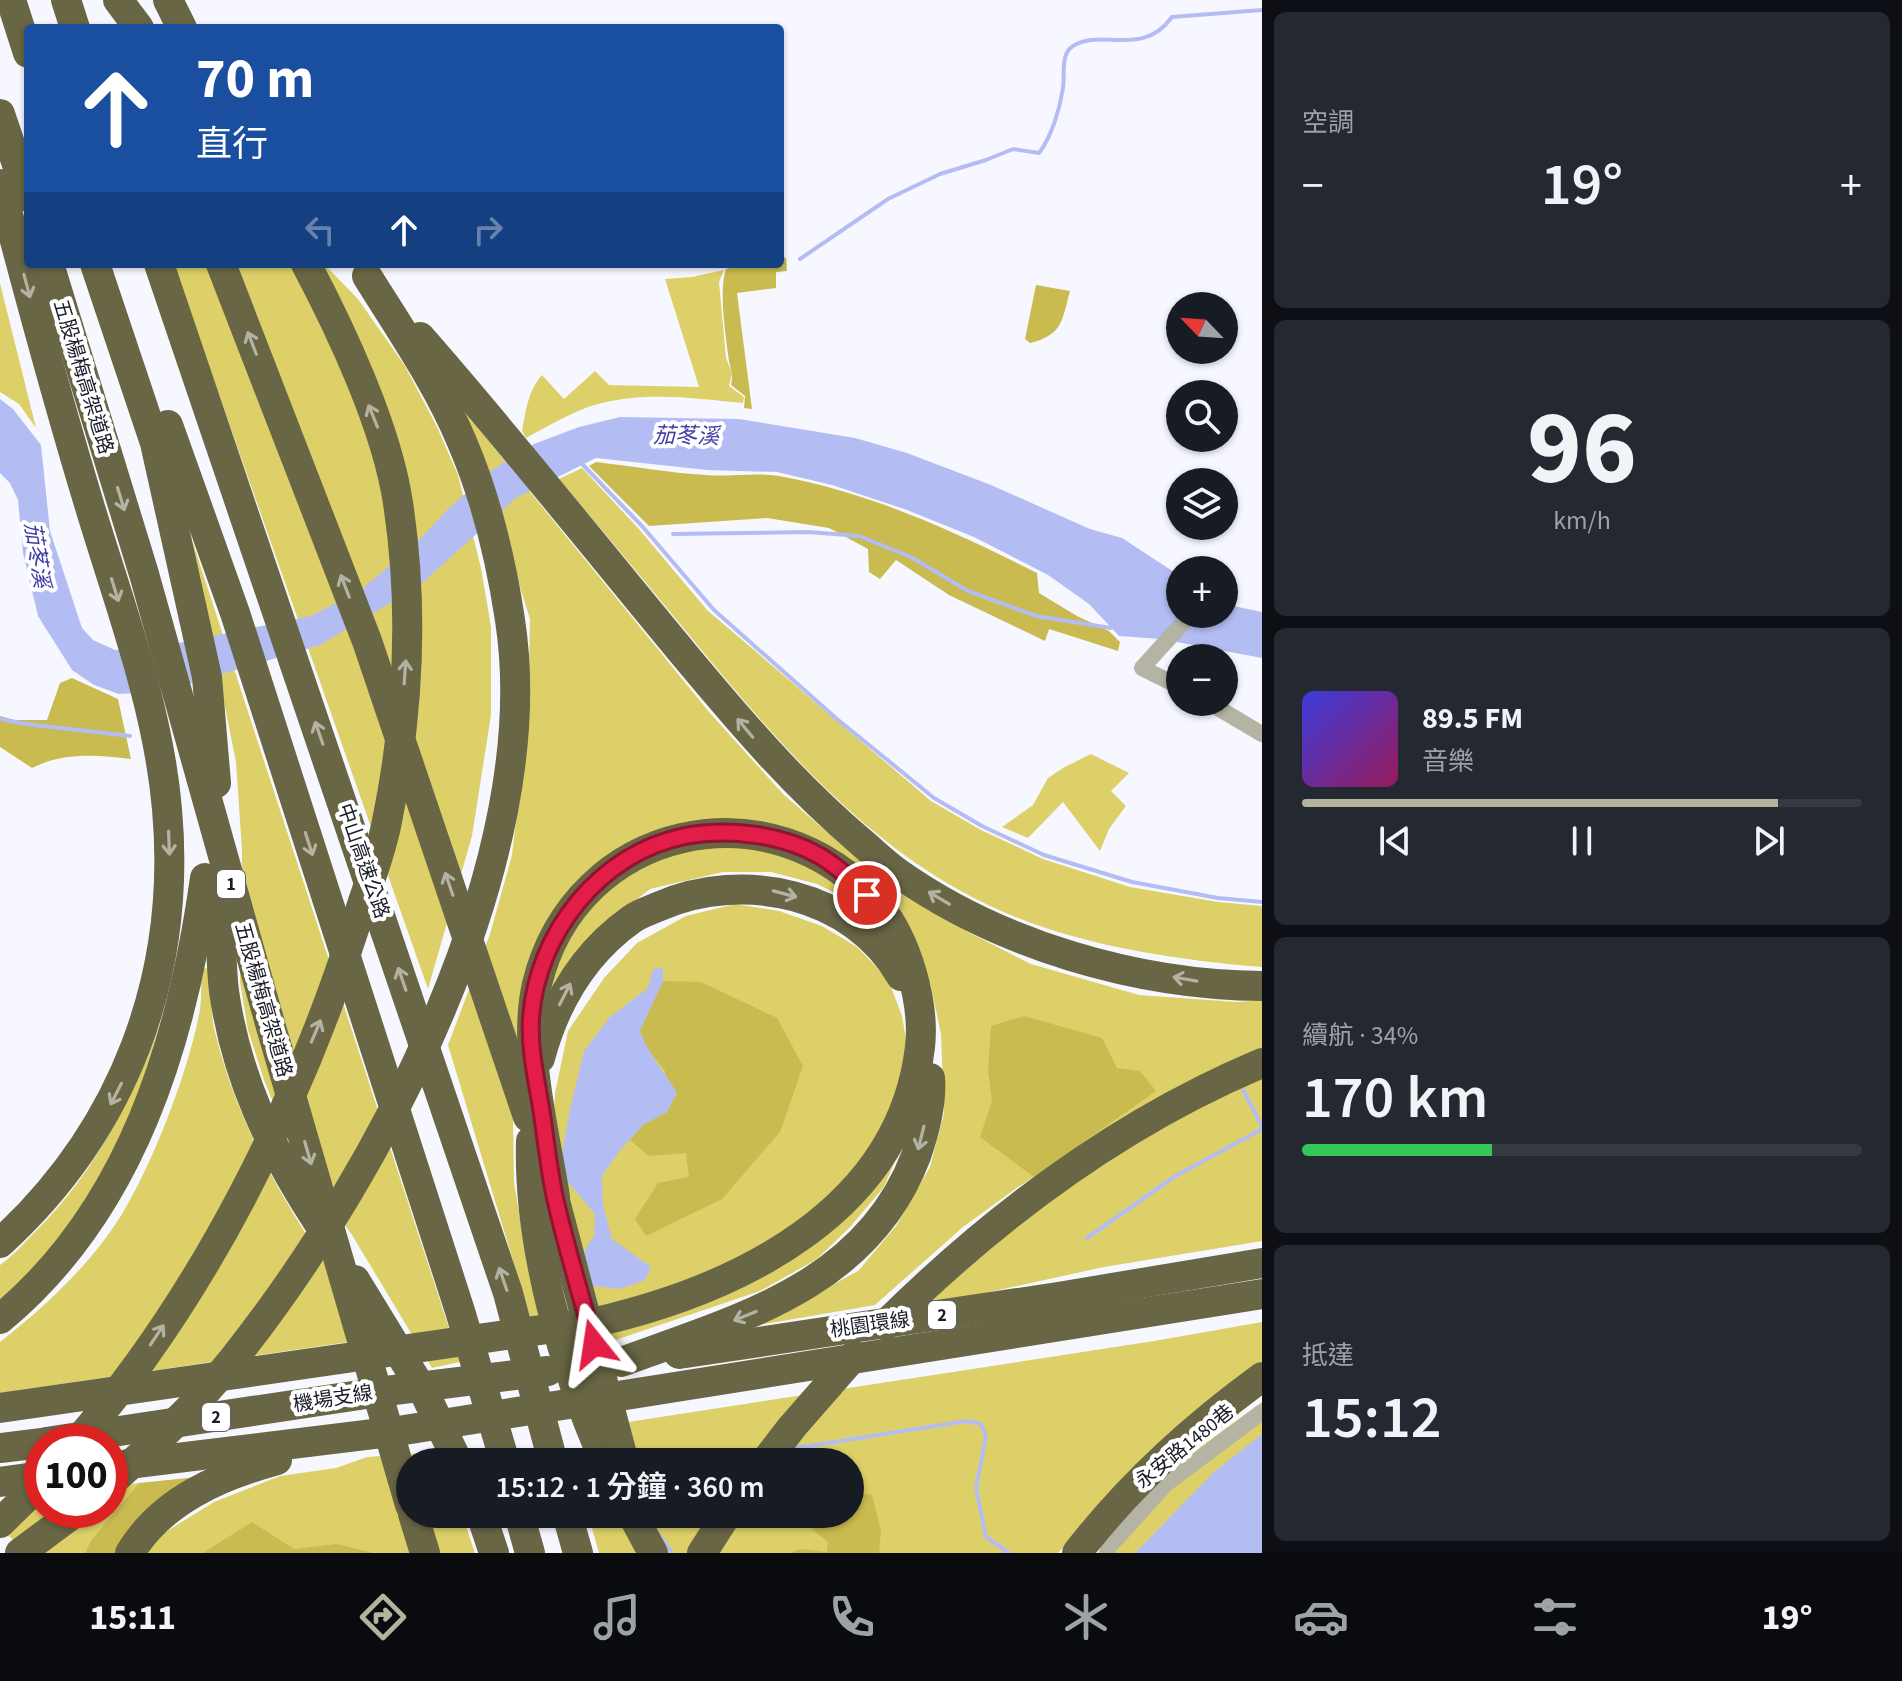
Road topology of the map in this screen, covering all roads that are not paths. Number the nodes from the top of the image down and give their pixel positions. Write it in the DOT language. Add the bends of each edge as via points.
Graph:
graph roads {
  1 [pos="14,0"];
  2 [pos="66,0"];
  3 [pos="120,0"];
  4 [pos="168,0"];
  5 [pos="24,24"];
  6 [pos="74,24"];
  7 [pos="134,24"];
  8 [pos="180,24"];
  9 [pos="24,38"];
  10 [pos="0,114"];
  11 [pos="0,184"];
  12 [pos="24,185"];
  13 [pos="50,268"];
  14 [pos="96,268"];
  15 [pos="111,268"];
  16 [pos="160,268"];
  17 [pos="223,268"];
  18 [pos="308,268"];
  19 [pos="362,270"];
  20 [pos="1178,628"];
  21 [pos="1166,680"];
  22 [pos="1232,716"];
  23 [pos="1262,734"];
  24 [pos="215,764"];
  25 [pos="1262,986"];
  26 [pos="1262,1063"];
  27 [pos="555,1197"];
  28 [pos="0,1243"];
  29 [pos="1262,1263"];
  30 [pos="1262,1294"];
  31 [pos="0,1319"];
  32 [pos="621,1362"];
  33 [pos="1262,1377"];
  34 [pos="627,1396"];
  35 [pos="0,1408"];
  36 [pos="1262,1412"];
  37 [pos="91,1424"];
  38 [pos="128,1429"];
  39 [pos="367,1436"];
  40 [pos="24,1445"];
  41 [pos="0,1448"];
  42 [pos="451,1448"];
  43 [pos="501,1448"];
  44 [pos="549,1448"];
  45 [pos="599,1448"];
  46 [pos="620,1448"];
  47 [pos="777,1448"];
  48 [pos="396,1457"];
  49 [pos="128,1465"];
  50 [pos="128,1467"];
  51 [pos="24,1479"];
  52 [pos="0,1482"];
  53 [pos="24,1500"];
  54 [pos="0,1523"];
  55 [pos="54,1528"];
  56 [pos="417,1528"];
  57 [pos="486,1528"];
  58 [pos="523,1528"];
  59 [pos="571,1528"];
  60 [pos="641,1528"];
  61 [pos="718,1528"];
  62 [pos="20,1553"];
  63 [pos="130,1553"];
  64 [pos="425,1553"];
  65 [pos="494,1553"];
  66 [pos="530,1553"];
  67 [pos="578,1553"];
  68 [pos="651,1553"];
  69 [pos="702,1553"];
  70 [pos="1077,1553"];
  71 [pos="1107,1553"];
  1 -- 5 [label="highway"];
  1 -- 9 [label="highway"];
  2 -- 6 [label="highway"];
  3 -- 7 [label="highway"];
  4 -- 8 [label="highway"];
  10 -- 12 [label="highway"];
  11 -- 28 [label="highway, one-way" via="50,374 145,690 167,808 170,876 164,949 145,1028 115,1097 74,1163"];
  13 -- 48 [label="highway, 五股楊梅高架道路 / 1, one-way" via="144,574"];
  14 -- 24 [label="highway" via="155,443 207,677"];
  15 -- 43 [label="highway, one-way" via="235,613"];
  44 -- 16 [label="highway, 中山高速公路, one-way" via="508,1293"];
  27 -- 17 [label="highway, one-way" via="367,641"];
  37 -- 18 [label="highway, one-way" via="177,1306 281,1115 338,981 387,825 400,749 408,630 398,501 378,427"];
  25 -- 19 [label="highway, one-way" via="1222,986 1087,961 1005,933 897,873 770,757"];
  19 -- 50 [label="highway" via="461,439 480,489 510,621 516,691 511,765 477,912 457,972 408,1081 337,1209 234,1359"];
  20 -- 21 [label="street" via="1142,668"];
  22 -- 23 [label="street"];
  24 -- 31 [label="highway" via="198,931 174,1033 149,1106 128,1155 84,1230"];
  24 -- 42 [label="highway" via="224,990 234,1046 255,1108 285,1171 381,1321"];
  26 -- 47 [label="highway" via="1188,1098 1056,1180 981,1237 847,1364"];
  27 -- 35 [label="highway" via="531,1017 546,955 576,903 598,879 627,859 682,837 747,834 820,856 880,907 906,956 919,998 922,1030 910,1100 879,1161 849,1196 766,1258 680,1298 596,1322"];
  27 -- 46 [label="highway"];
  29 -- 32 [label="highway, 桃園環線 / 2"];
  30 -- 34 [label="highway, 桃園環線 / 2"];
  32 -- 38 [label="highway, 機場支線 / 2"];
  45 -- 32 [label="highway, one-way" via="577,1396 541,1261 532,1205 532,1087 548,1027 571,982 601,945 635,917 680,898 766,889 833,911 870,937 916,1000 931,1086 921,1142 906,1183 881,1221 845,1256 786,1298"];
  33 -- 70 [label="highway" via="1162,1456"];
  34 -- 39 [label="highway, 機場支線 / 2"];
  36 -- 71 [label="street, 永安路1480巷" via="1166,1484"];
  39 -- 49 [label="highway, 機場支線 / 2"];
  39 -- 63 [label="highway" via="208,1484 157,1521"];
  40 -- 41 [label="highway, 機場支線 / 2"];
  51 -- 52 [label="highway"];
  53 -- 54 [label="highway"];
  55 -- 62 [label="highway"];
  56 -- 64 [label="highway"];
  57 -- 65 [label="highway"];
  58 -- 66 [label="highway"];
  59 -- 67 [label="highway"];
  60 -- 68 [label="highway"];
  61 -- 69 [label="highway"];
}
